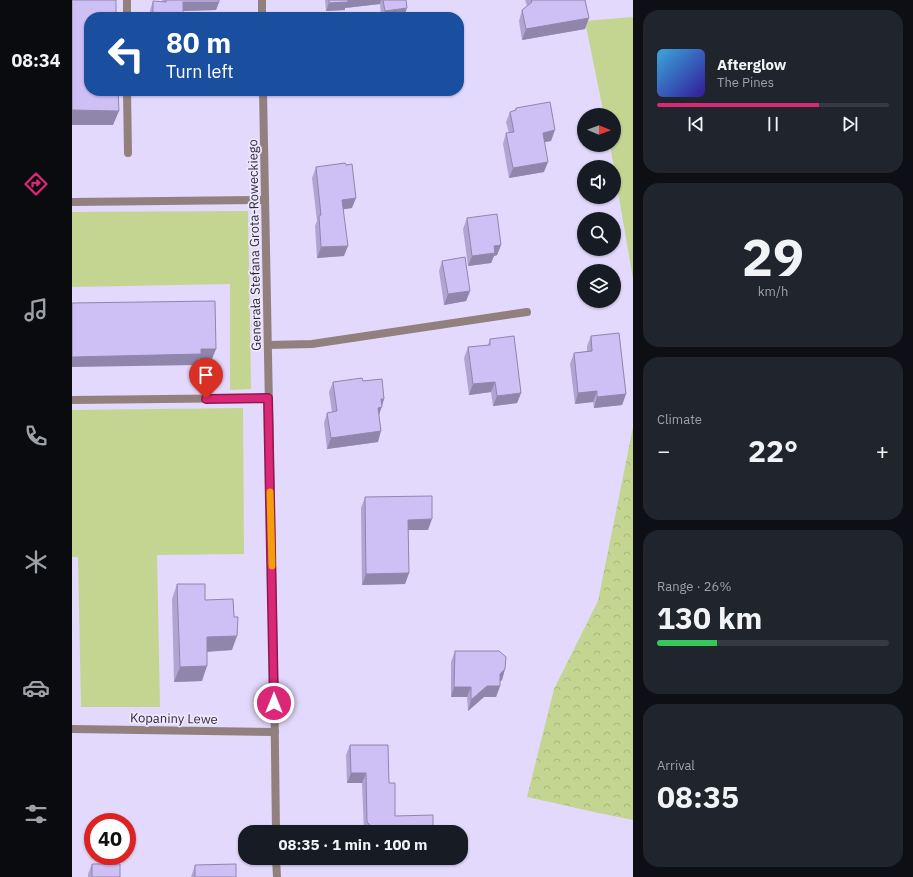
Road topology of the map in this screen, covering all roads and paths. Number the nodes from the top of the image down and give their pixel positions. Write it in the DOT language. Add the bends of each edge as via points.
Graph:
graph roads {
  1 [pos="127,0"];
  2 [pos="262,0"];
  3 [pos="127,12"];
  4 [pos="262,12"];
  5 [pos="127,96"];
  6 [pos="263,96"];
  7 [pos="128,153"];
  8 [pos="265,200"];
  9 [pos="72,202"];
  10 [pos="527,312"];
  11 [pos="268,345"];
  12 [pos="268,398"];
  13 [pos="72,400"];
  14 [pos="72,729"];
  15 [pos="275,732"];
  16 [pos="276,825"];
  17 [pos="276,865"];
  18 [pos="277,877"];
  1 -- 3 [label="street"];
  2 -- 4 [label="street"];
  5 -- 7 [label="street"];
  6 -- 8 [label="street, Generała Stefana Grota-Roweckiego"];
  8 -- 9 [label="street"];
  8 -- 11 [label="street, Generała Stefana Grota-Roweckiego"];
  10 -- 11 [label="street" via="312,344"];
  11 -- 12 [label="street, Generała Stefana Grota-Roweckiego"];
  12 -- 13 [label="street"];
  12 -- 15 [label="street, Generała Stefana Grota-Roweckiego"];
  14 -- 15 [label="street, Kopaniny Lewe"];
  15 -- 16 [label="street, Generała Stefana Grota-Roweckiego"];
  17 -- 18 [label="street"];
}
